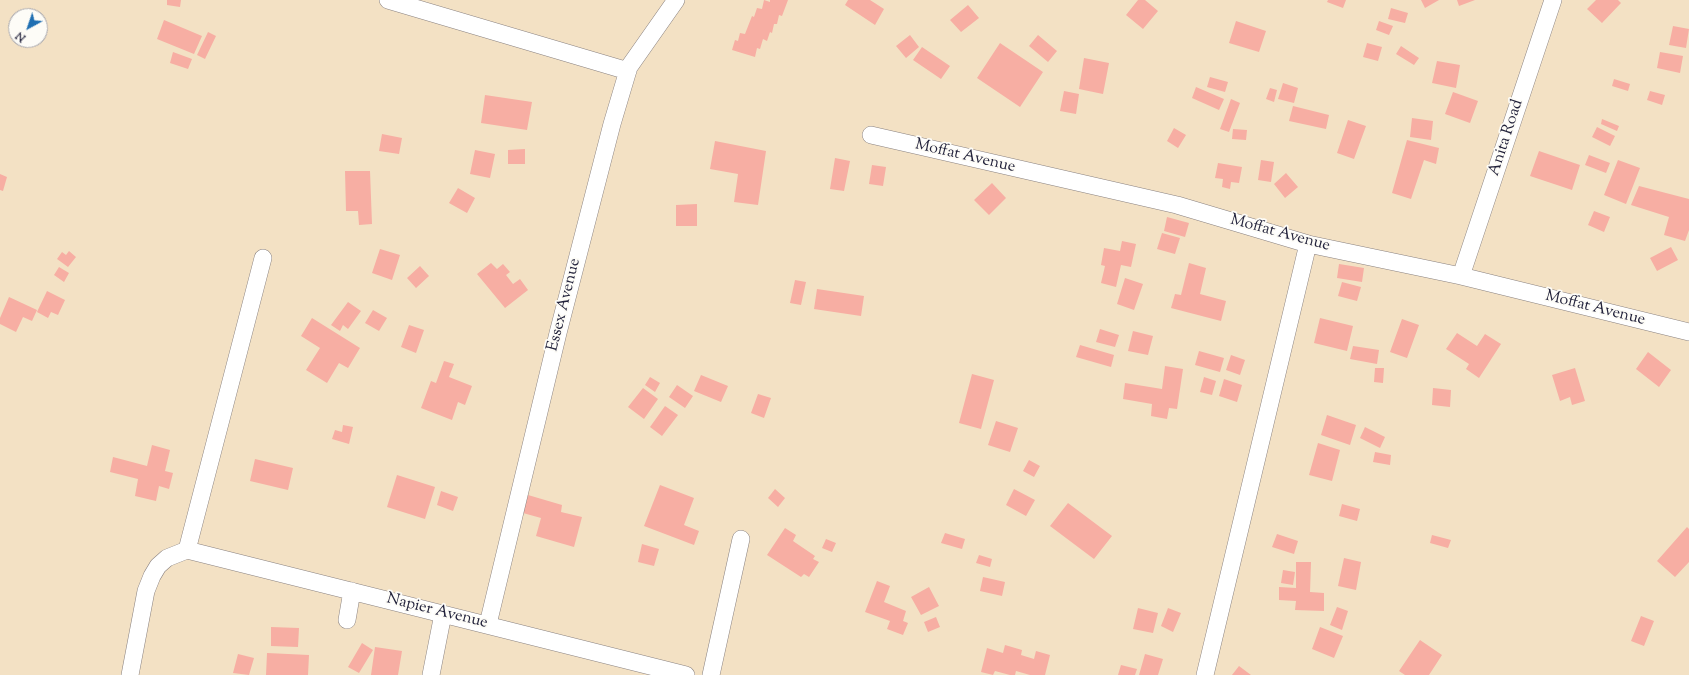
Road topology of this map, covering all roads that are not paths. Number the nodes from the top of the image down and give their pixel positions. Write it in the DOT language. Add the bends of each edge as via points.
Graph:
graph roads {
  1 [pos="388,0"];
  2 [pos="676,0"];
  3 [pos="1552,0"];
  4 [pos="628,71"];
  5 [pos="871,135"];
  6 [pos="1308,244"];
  7 [pos="263,258"];
  8 [pos="1461,276"];
  9 [pos="1689,332"];
  10 [pos="741,539"];
  11 [pos="187,550"];
  12 [pos="352,591"];
  13 [pos="443,614"];
  14 [pos="347,620"];
  15 [pos="488,624"];
  16 [pos="130,675"];
  17 [pos="431,675"];
  18 [pos="686,675"];
  19 [pos="711,675"];
  20 [pos="1205,675"];
  1 -- 4 [label="street"];
  2 -- 4 [label="street, Essex Avenue"];
  3 -- 8 [label="street, Anita Road"];
  4 -- 15 [label="street, Essex Avenue" via="558,333"];
  5 -- 6 [label="street, Moffat Avenue" via="1177,206"];
  6 -- 8 [label="street, Moffat Avenue"];
  6 -- 20 [label="street"];
  7 -- 11 [label="street"];
  8 -- 9 [label="street, Moffat Avenue"];
  10 -- 19 [label="street"];
  11 -- 12 [label="street, Napier Avenue"];
  11 -- 16 [label="street" via="167,558 152,576 146,591"];
  12 -- 13 [label="street, Napier Avenue"];
  12 -- 14 [label="street"];
  13 -- 15 [label="street, Napier Avenue"];
  13 -- 17 [label="street"];
  15 -- 18 [label="street, Napier Avenue"];
}
